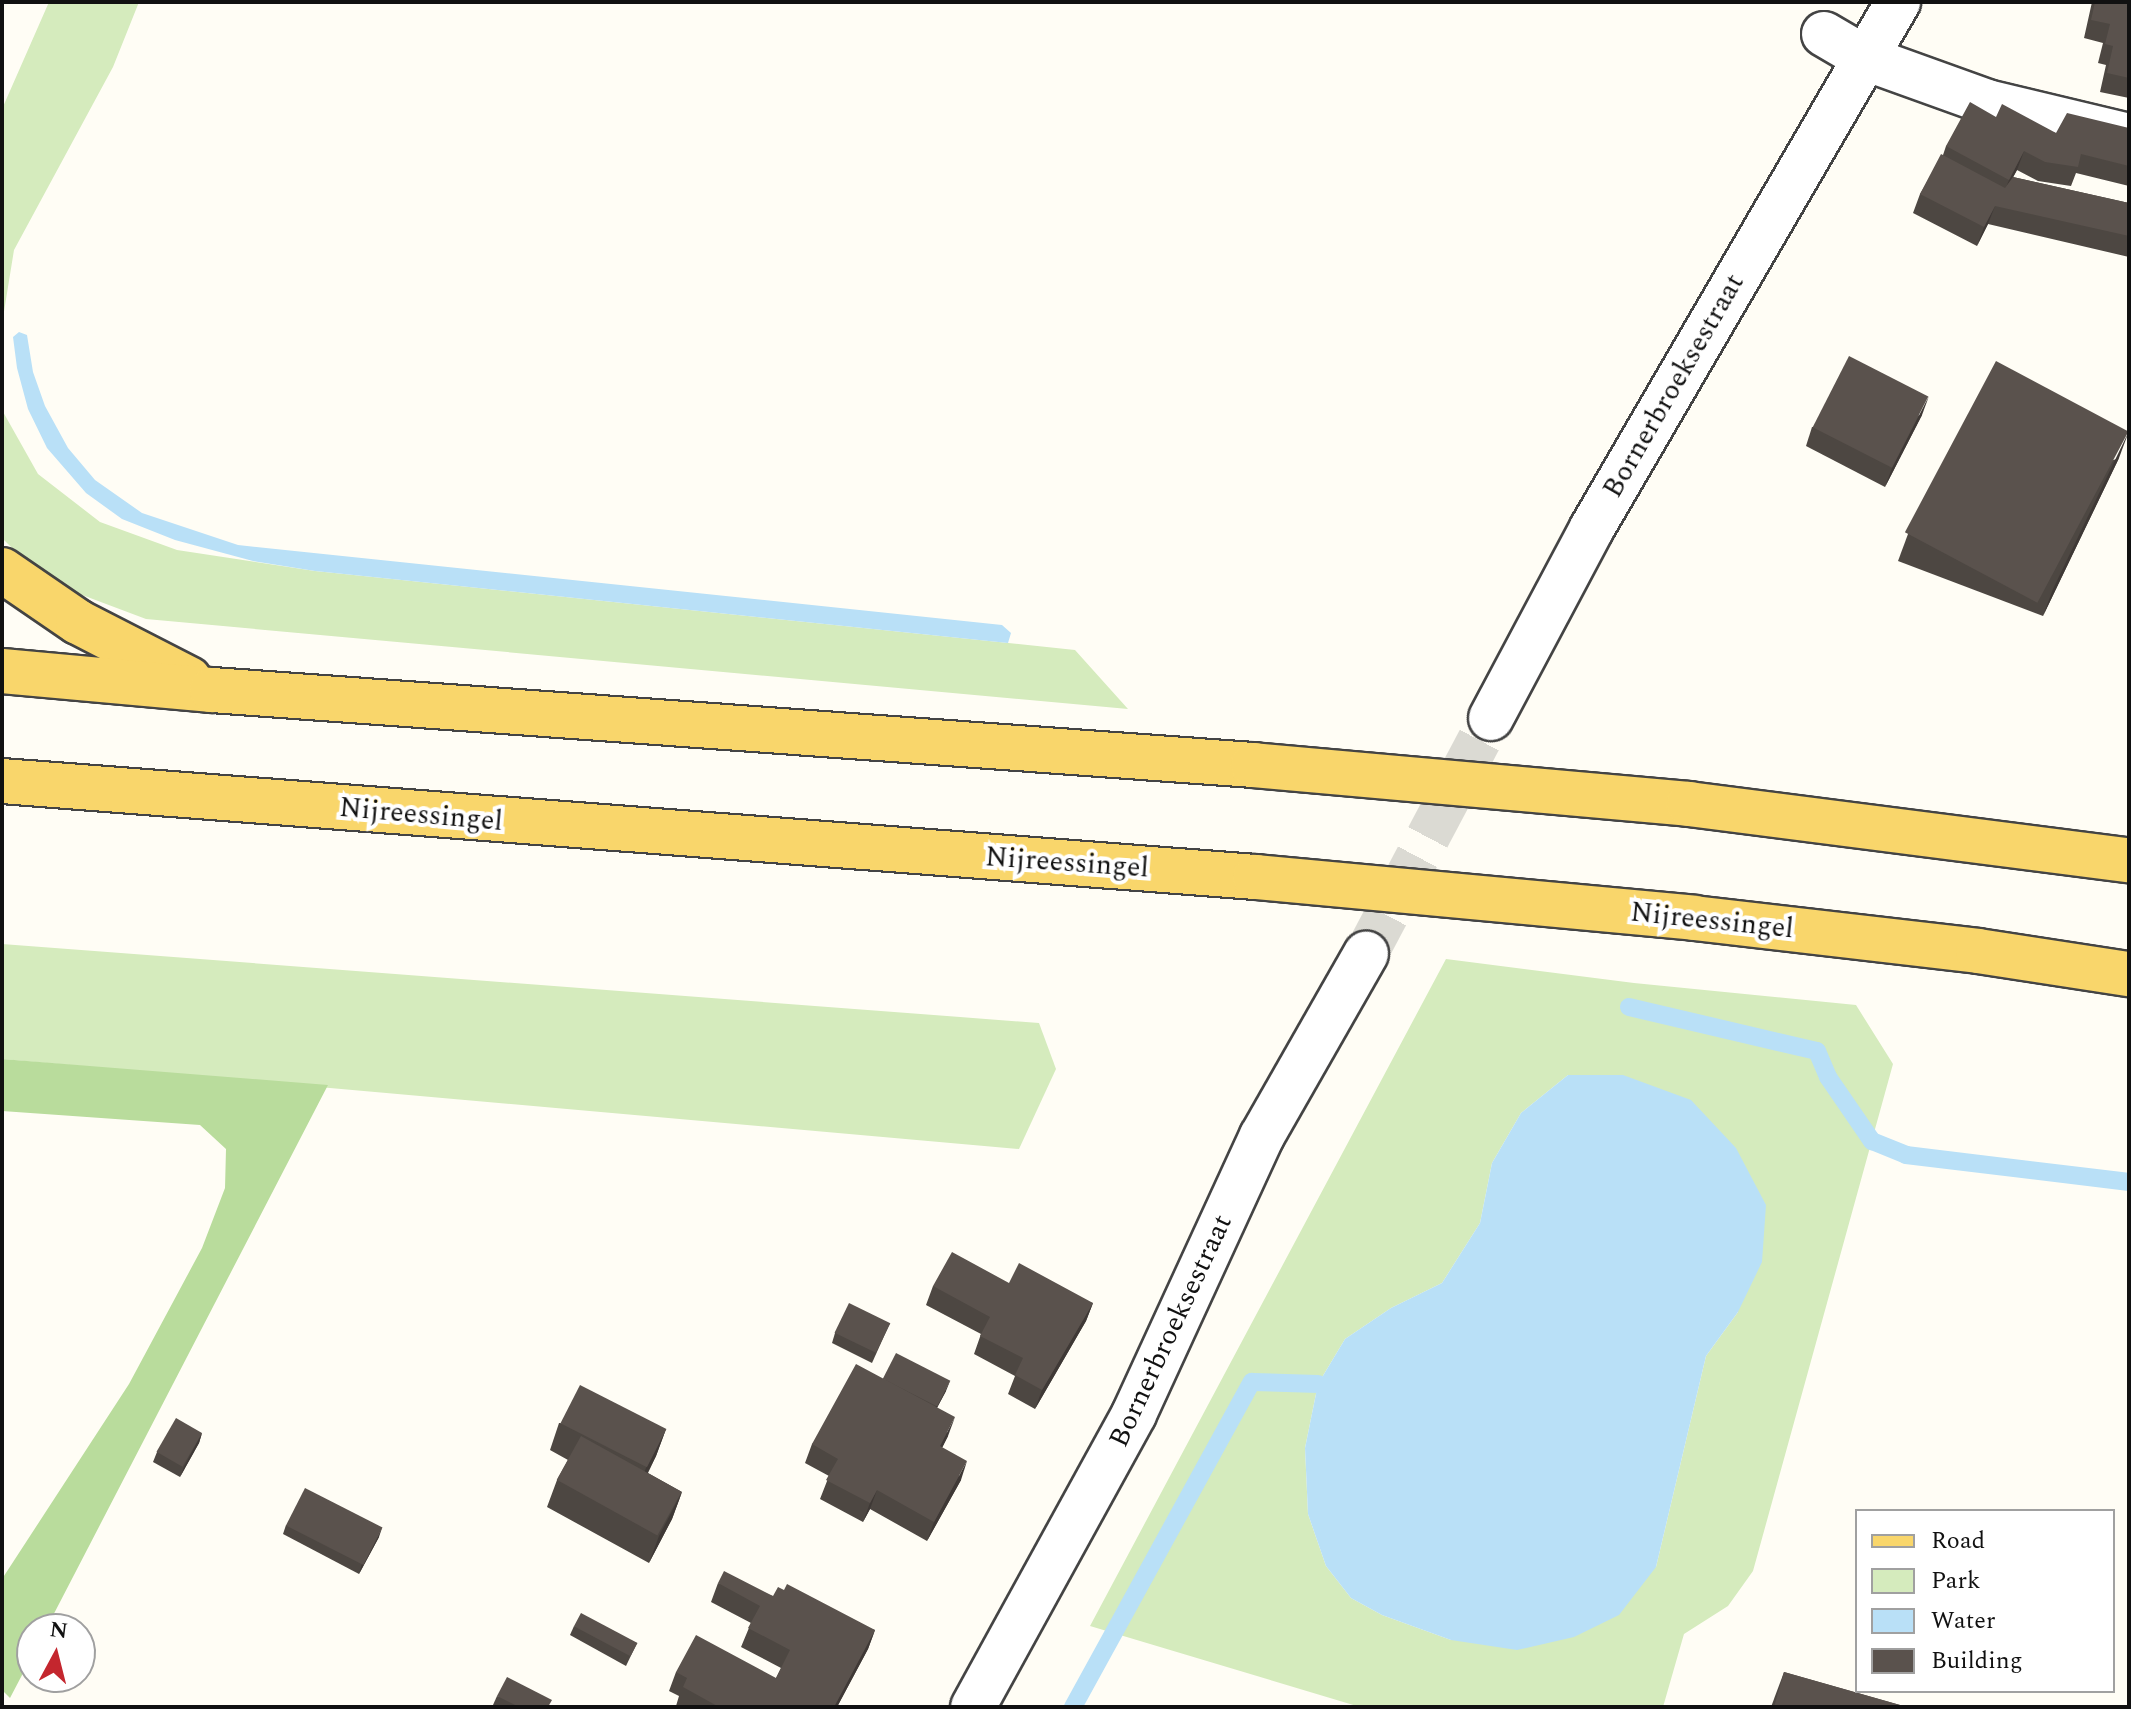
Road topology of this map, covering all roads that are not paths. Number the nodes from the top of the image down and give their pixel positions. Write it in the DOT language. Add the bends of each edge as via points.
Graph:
graph roads {
  1 [pos="1898,2"];
  2 [pos="1824,34"];
  3 [pos="1865,58"];
  4 [pos="2129,136"];
  5 [pos="2,570"];
  6 [pos="2,671"];
  7 [pos="212,690"];
  8 [pos="1491,718"];
  9 [pos="2,781"];
  10 [pos="2129,860"];
  11 [pos="1366,954"];
  12 [pos="2129,974"];
  13 [pos="973,1707"];
  1 -- 3 [label="street, Bornerbroeksestraat"];
  2 -- 3 [label="street"];
  3 -- 4 [label="street" via="1987,102"];
  3 -- 8 [label="street, Bornerbroeksestraat" via="1592,528"];
  5 -- 7 [label="main road" via="78,622"];
  6 -- 7 [label="main road"];
  7 -- 10 [label="main road" via="1253,765 1689,804"];
  9 -- 12 [label="main road, Nijreessingel" via="1286,880 1694,918"];
  11 -- 13 [label="street, Bornerbroeksestraat" via="1262,1136 1134,1414"];
}
